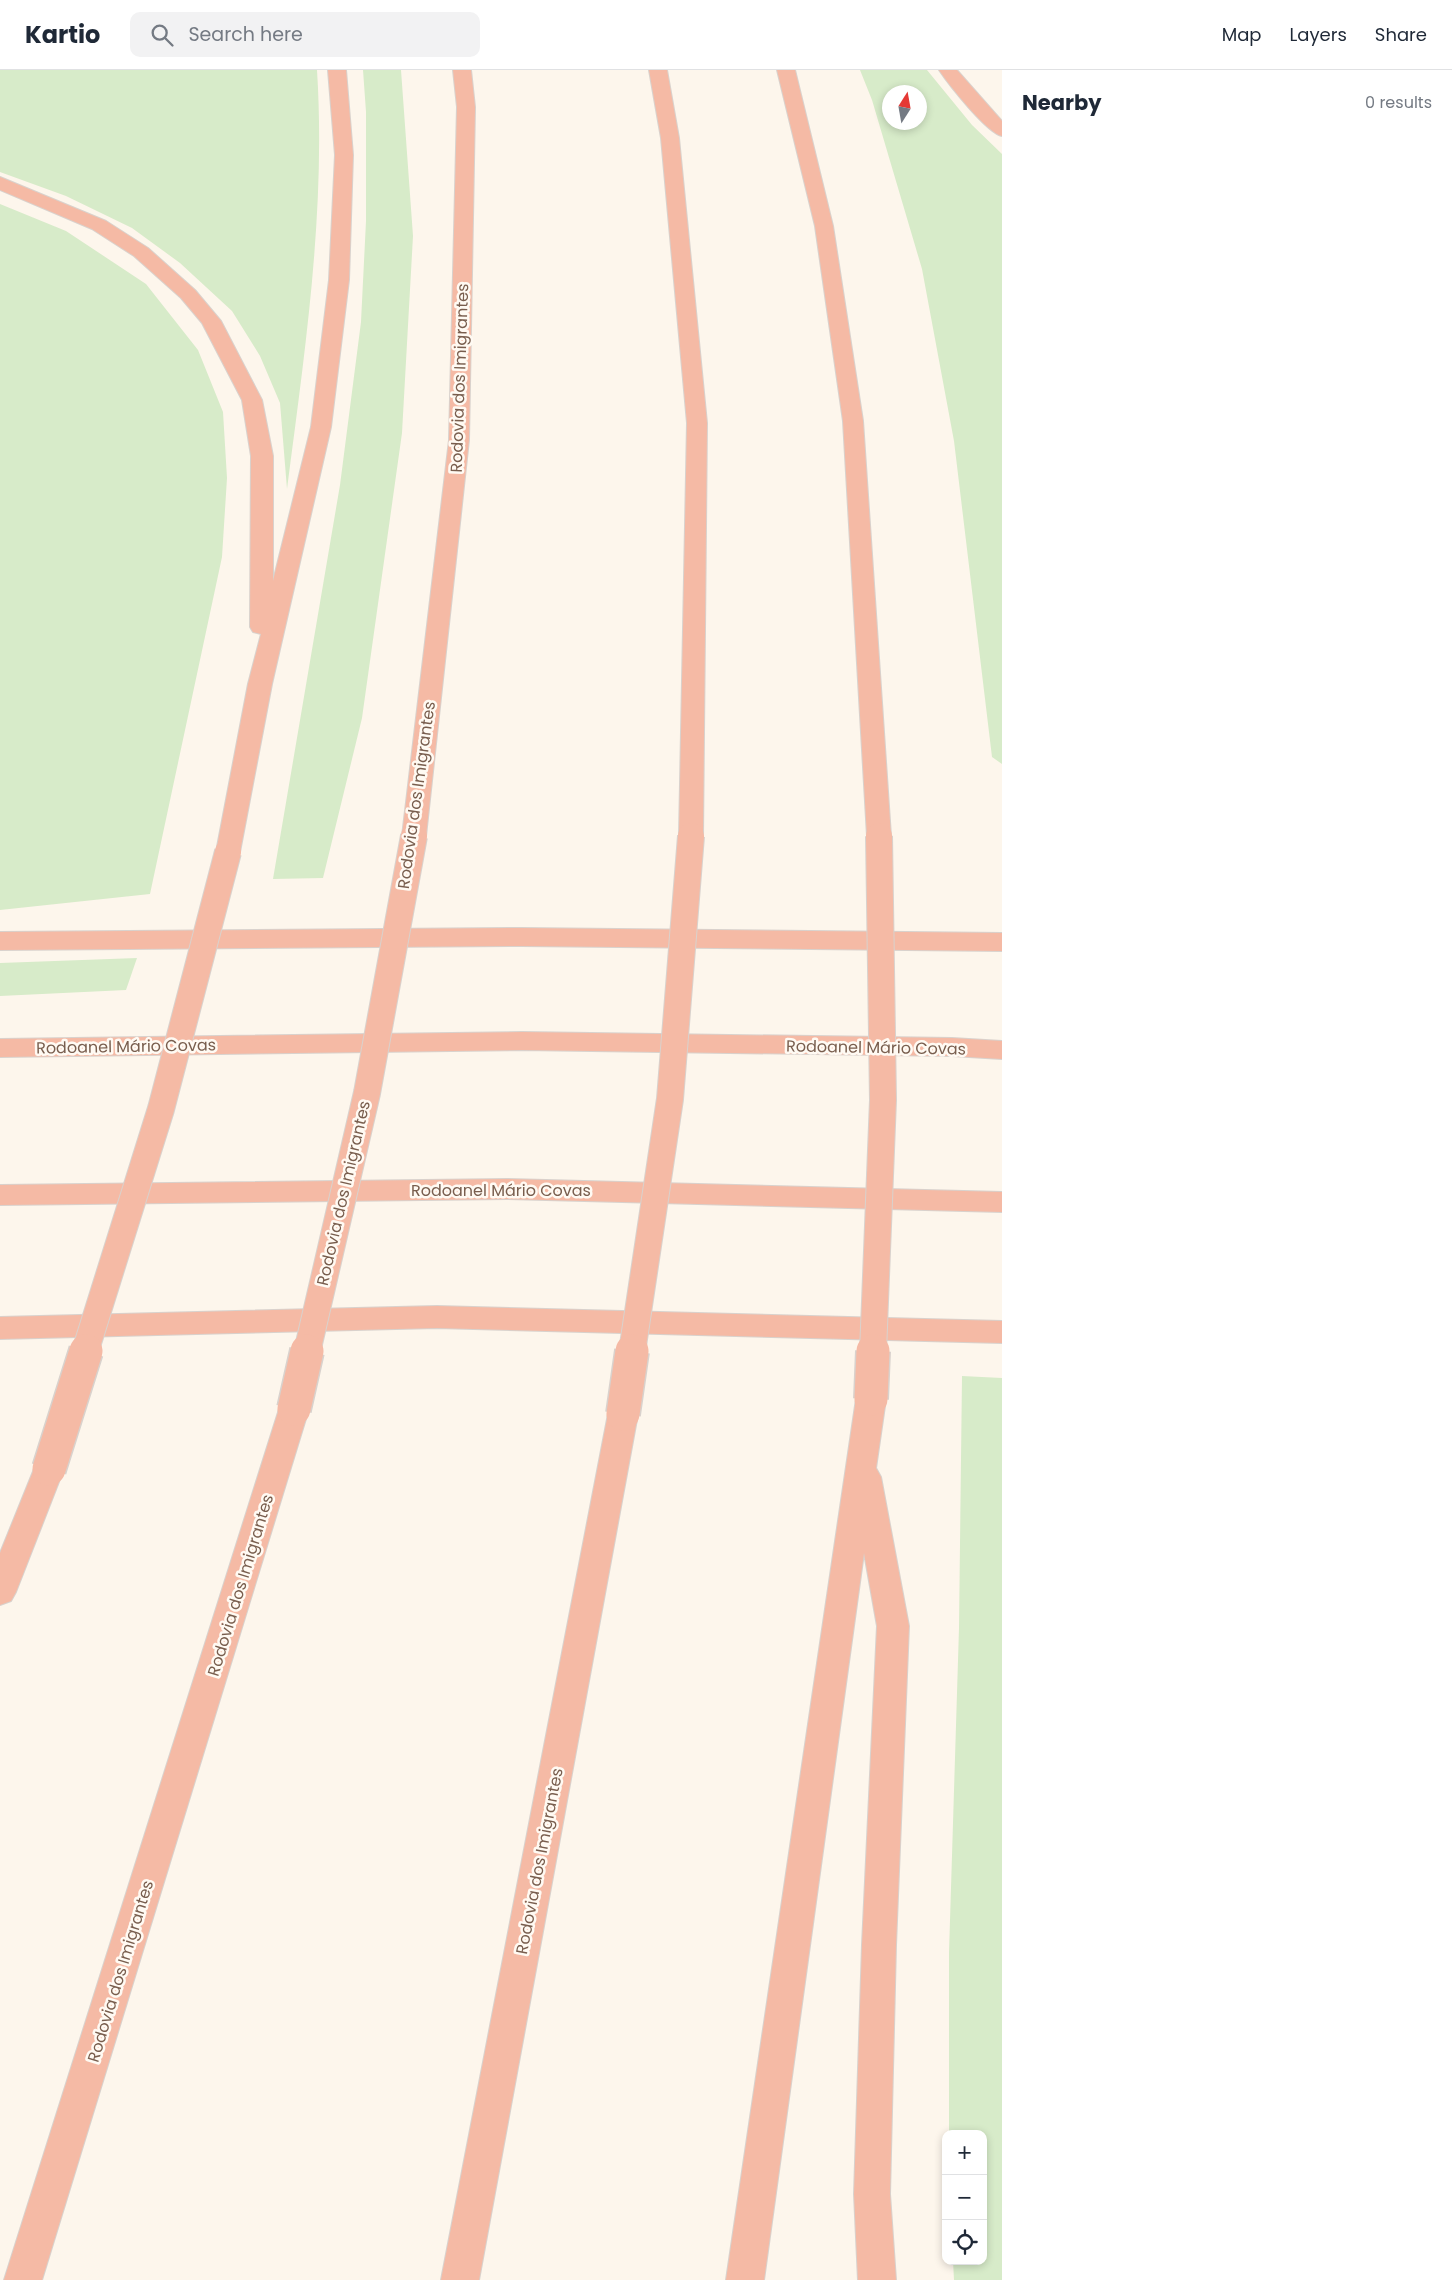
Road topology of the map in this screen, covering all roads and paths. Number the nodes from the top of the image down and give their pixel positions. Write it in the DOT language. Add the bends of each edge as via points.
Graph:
graph roads {
  1 [pos="337,70"];
  2 [pos="462,70"];
  3 [pos="658,70"];
  4 [pos="786,70"];
  5 [pos="948,70"];
  6 [pos="1002,130"];
  7 [pos="0,183"];
  8 [pos="260,684"];
  9 [pos="0,941"];
  10 [pos="1002,942"];
  11 [pos="0,1048"];
  12 [pos="1002,1050"];
  13 [pos="0,1195"];
  14 [pos="1002,1202"];
  15 [pos="0,1328"];
  16 [pos="1002,1332"];
  17 [pos="862,1456"];
  18 [pos="0,1592"];
  19 [pos="23,2280"];
  20 [pos="460,2280"];
  21 [pos="745,2280"];
  22 [pos="877,2280"];
  1 -- 8 [label="highway" via="344,155 338,290 320,427"];
  2 -- 19 [label="highway, Rodovia dos Imigrantes, bridge" via="466,107 459,440 414,836 366,1093 294,1409"];
  3 -- 20 [label="highway, Rodovia dos Imigrantes, bridge" via="670,138 697,423 691,836 670,1100 623,1414"];
  4 -- 17 [label="highway, bridge" via="824,226 853,421 880,836 883,1100 871,1399"];
  5 -- 6 [label="highway"];
  7 -- 8 [label="highway" via="99,225 141,252 188,294 225,344 252,400 262,456 264,550"];
  8 -- 18 [label="highway, bridge" via="228,852 161,1109 49,1468"];
  9 -- 10 [label="highway" via="521,936"];
  11 -- 12 [label="highway, Rodoanel Mário Covas" via="522,1041"];
  13 -- 14 [label="highway, Rodoanel Mário Covas" via="507,1188"];
  15 -- 16 [label="highway" via="437,1317"];
  17 -- 21 [label="highway"];
  17 -- 22 [label="highway" via="893,1626 872,2194"];
}
